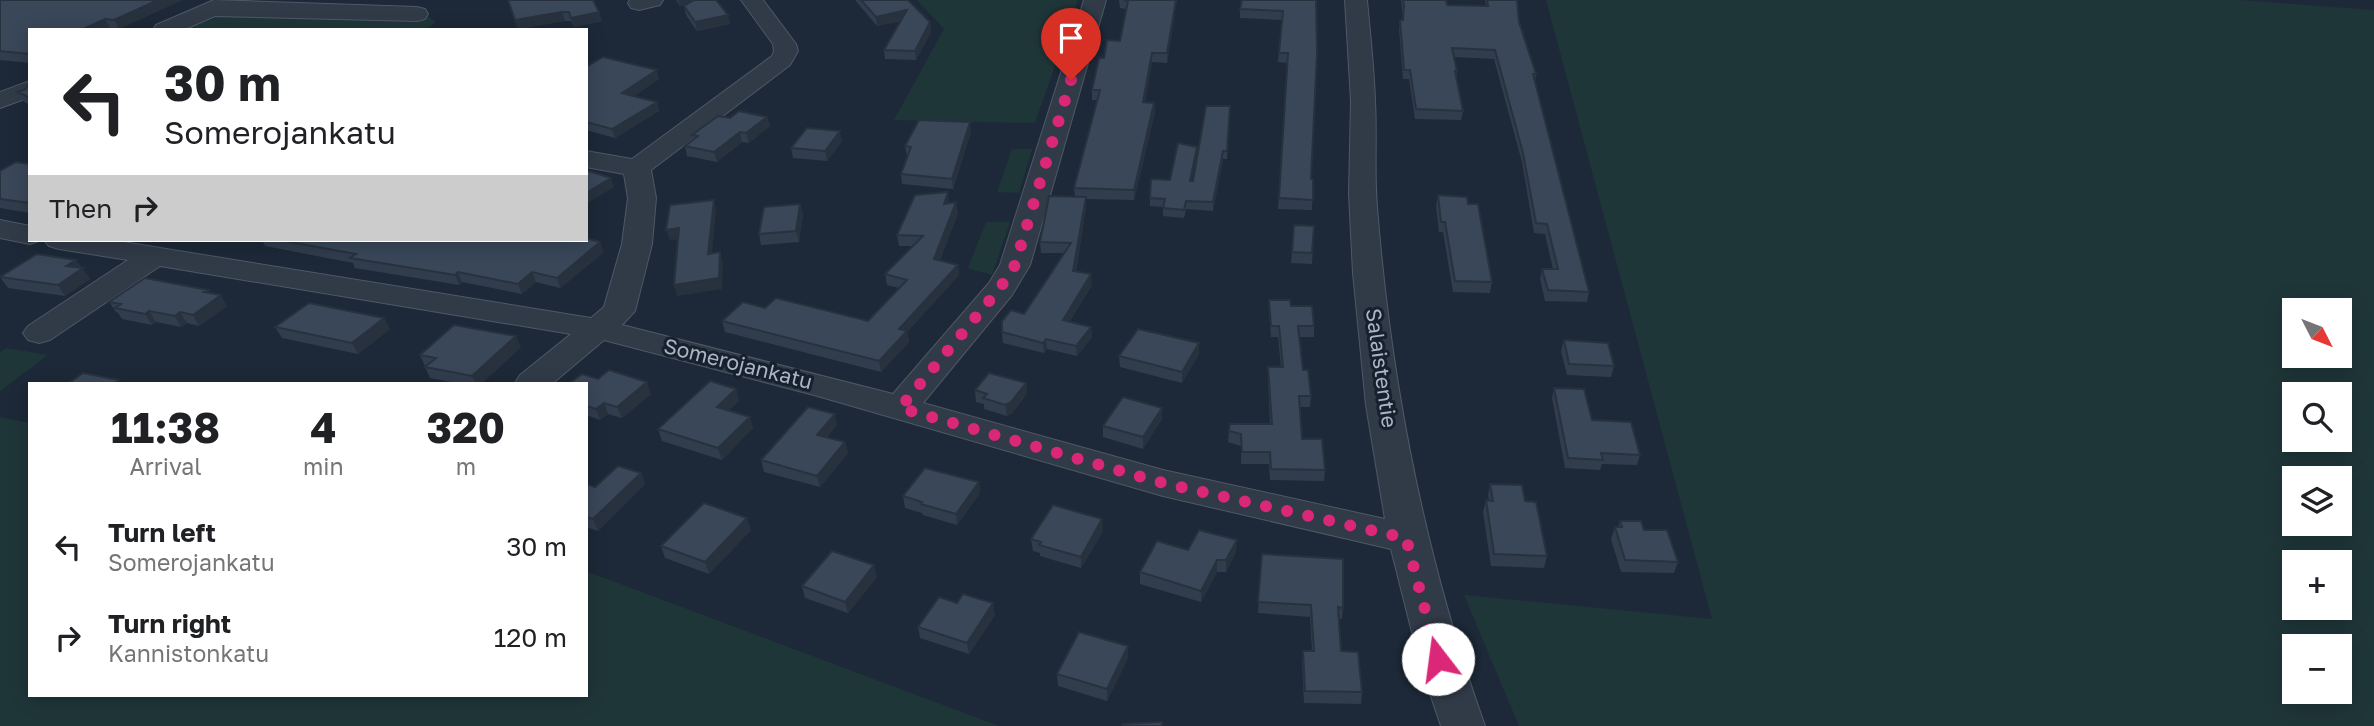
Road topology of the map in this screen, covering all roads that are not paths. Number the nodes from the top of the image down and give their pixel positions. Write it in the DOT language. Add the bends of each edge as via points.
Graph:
graph roads {
  1 [pos="752,0"];
  2 [pos="1095,0"];
  3 [pos="1356,0"];
  4 [pos="223,4"];
  5 [pos="417,14"];
  6 [pos="169,28"];
  7 [pos="28,89"];
  8 [pos="0,101"];
  9 [pos="588,159"];
  10 [pos="637,168"];
  11 [pos="0,229"];
  12 [pos="28,234"];
  13 [pos="70,242"];
  14 [pos="153,257"];
  15 [pos="598,329"];
  16 [pos="39,333"];
  17 [pos="533,382"];
  18 [pos="900,408"];
  19 [pos="1406,538"];
  20 [pos="1463,726"];
  1 -- 10 [label="street" via="784,44 782,60"];
  2 -- 18 [label="street" via="1015,265"];
  3 -- 19 [label="street, Salaistentie" via="1370,280"];
  4 -- 5 [label="street"];
  4 -- 6 [label="street"];
  7 -- 8 [label="street"];
  9 -- 10 [label="street"];
  10 -- 15 [label="street" via="642,198 637,244 619,311"];
  11 -- 12 [label="street"];
  13 -- 14 [label="street, Somerojankatu"];
  14 -- 15 [label="street, Somerojankatu"];
  14 -- 16 [label="street"];
  15 -- 17 [label="street"];
  15 -- 18 [label="street, Somerojankatu"];
  18 -- 19 [label="street, Somerojankatu" via="1163,483"];
  19 -- 20 [label="street, Salaistentie" via="1438,659"];
}
